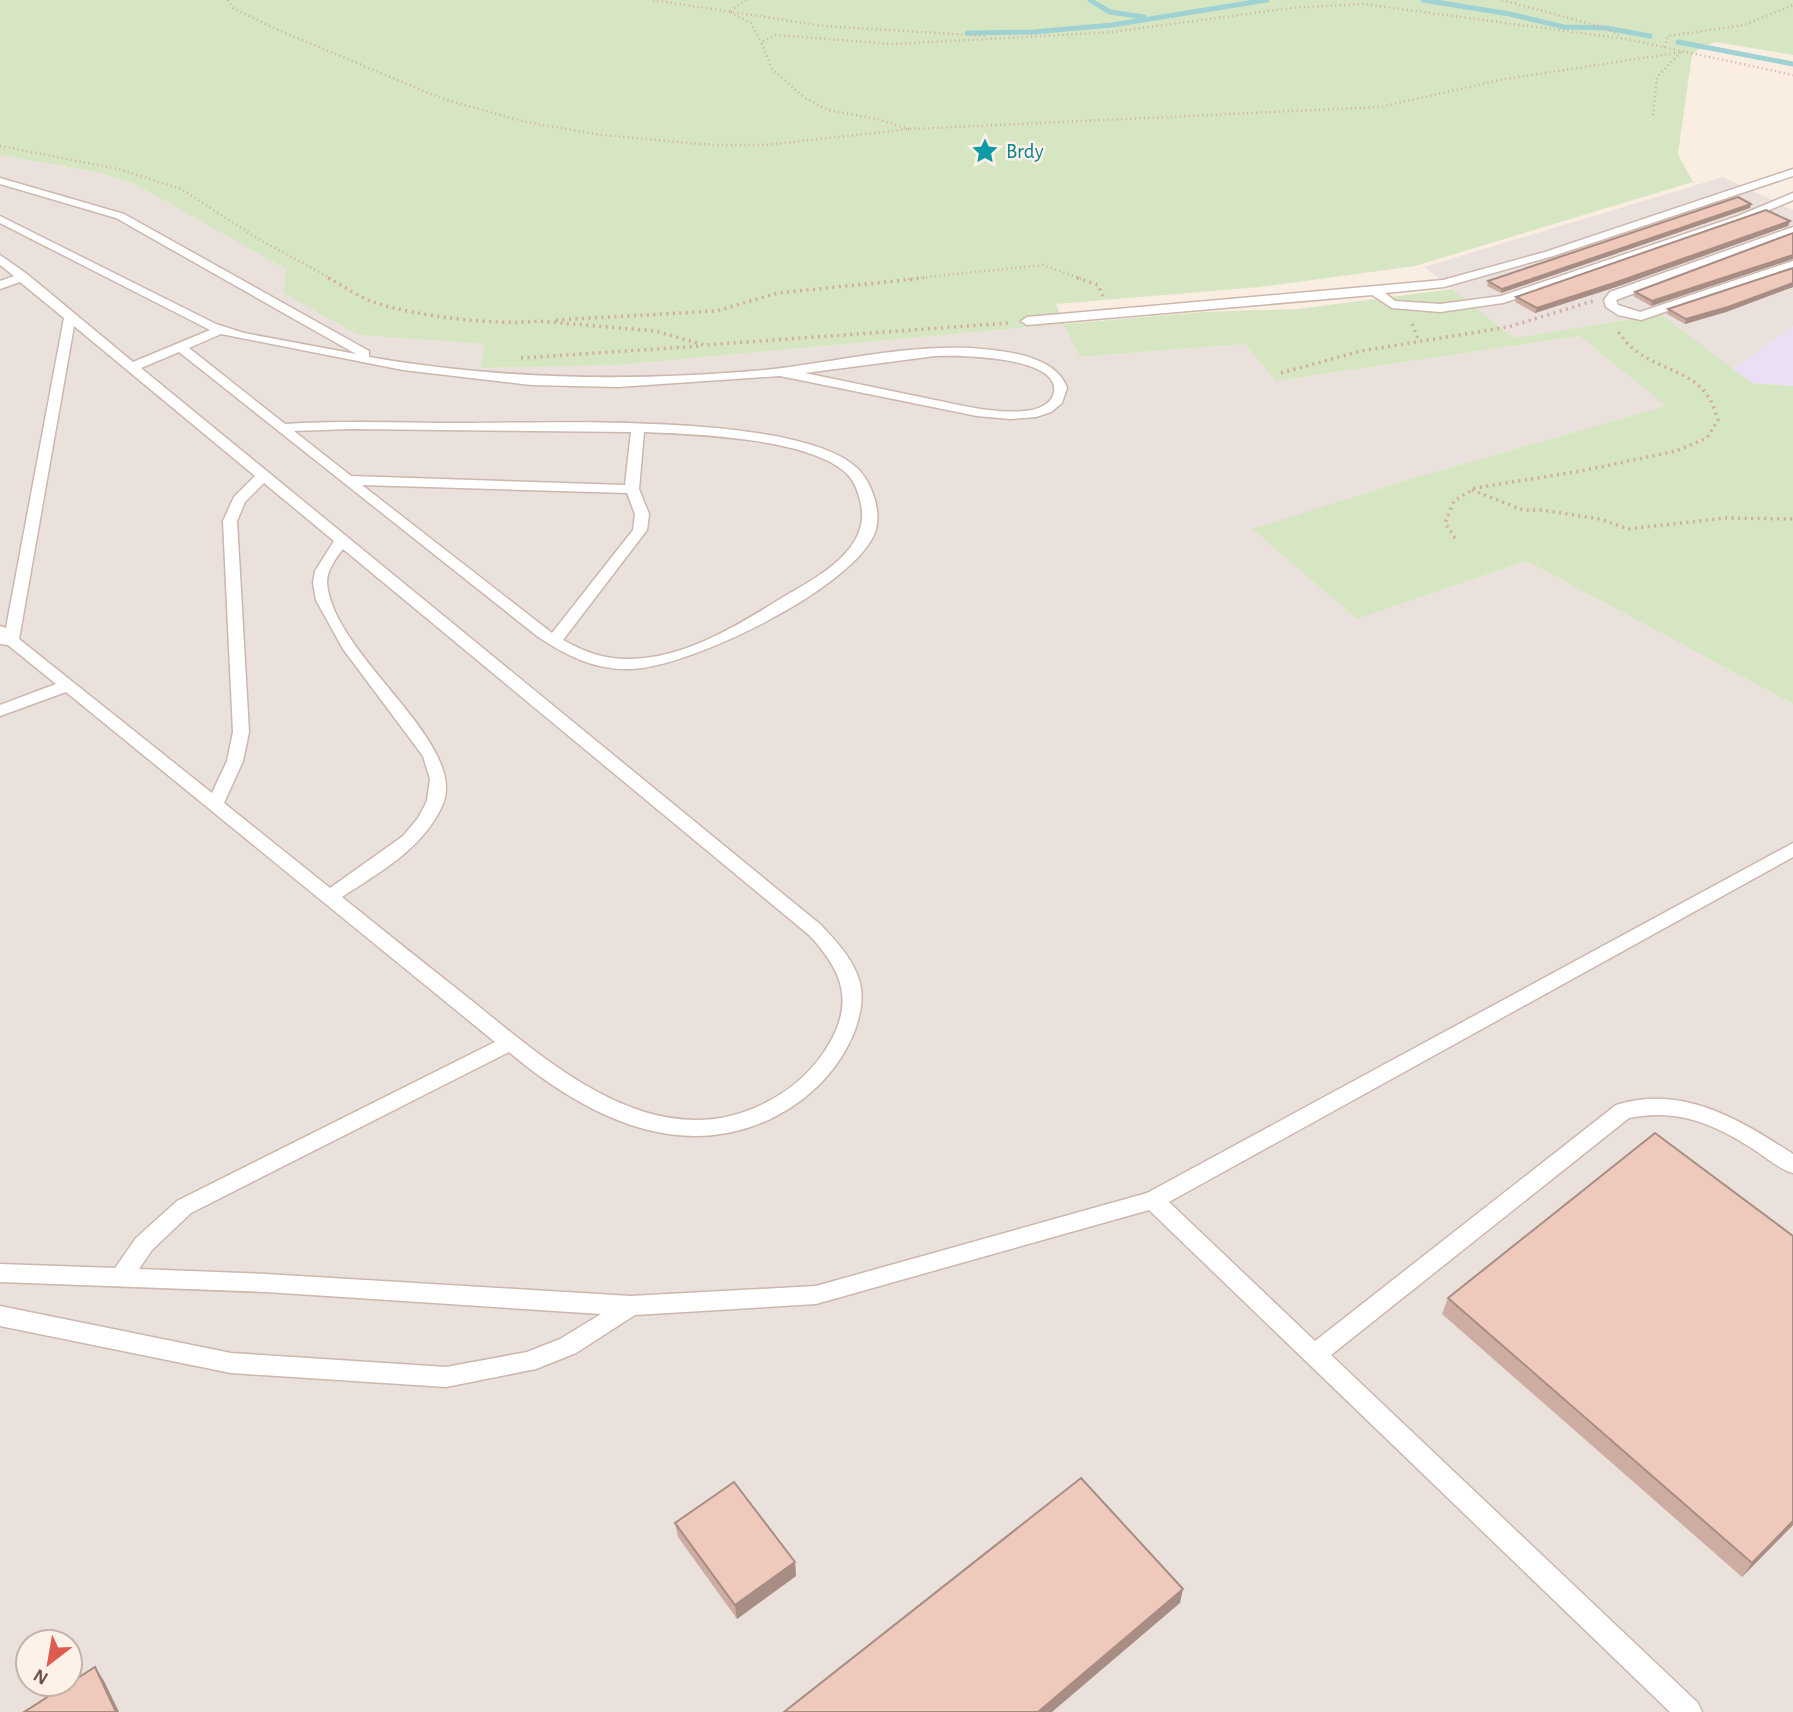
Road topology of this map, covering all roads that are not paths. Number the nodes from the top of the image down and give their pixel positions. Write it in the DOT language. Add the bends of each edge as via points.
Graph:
graph roads {
  1 [pos="1793,172"];
  2 [pos="0,181"];
  3 [pos="1793,196"];
  4 [pos="0,219"];
  5 [pos="1793,230"];
  6 [pos="0,259"];
  7 [pos="1793,265"];
  8 [pos="23,276"];
  9 [pos="0,285"];
  10 [pos="1374,291"];
  11 [pos="70,316"];
  12 [pos="1027,321"];
  13 [pos="220,330"];
  14 [pos="180,347"];
  15 [pos="383,364"];
  16 [pos="133,367"];
  17 [pos="776,371"];
  18 [pos="281,428"];
  19 [pos="638,428"];
  20 [pos="264,475"];
  21 [pos="346,480"];
  22 [pos="632,488"];
  23 [pos="342,540"];
  24 [pos="4,637"];
  25 [pos="555,640"];
  26 [pos="67,686"];
  27 [pos="0,711"];
  28 [pos="215,805"];
  29 [pos="1793,849"];
  30 [pos="329,897"];
  31 [pos="510,1043"];
  32 [pos="1793,1164"];
  33 [pos="1153,1200"];
  34 [pos="0,1273"];
  35 [pos="120,1278"];
  36 [pos="631,1306"];
  37 [pos="0,1316"];
  38 [pos="1314,1355"];
  39 [pos="1689,1712"];
  1 -- 10 [label="lane" via="1480,275"];
  2 -- 15 [label="lane" via="120,216"];
  3 -- 10 [label="lane" via="1742,218 1503,299 1440,308 1392,304"];
  4 -- 13 [label="lane"];
  5 -- 7 [label="lane" via="1613,301 1622,312 1641,316"];
  6 -- 8 [label="lane"];
  8 -- 9 [label="lane"];
  8 -- 11 [label="lane"];
  10 -- 12 [label="lane"];
  11 -- 16 [label="lane"];
  11 -- 24 [label="lane"];
  13 -- 14 [label="lane"];
  13 -- 15 [label="lane"];
  14 -- 16 [label="lane"];
  14 -- 18 [label="lane"];
  15 -- 17 [label="lane" via="466,377 564,383 666,381"];
  16 -- 20 [label="lane"];
  17 -- 17 [label="lane" via="970,352 1043,369 1057,380 1060,394 1045,410 1011,416"];
  18 -- 19 [label="lane"];
  18 -- 21 [label="lane"];
  19 -- 22 [label="lane"];
  19 -- 25 [label="lane" via="741,436 828,456 848,467 860,482 868,504 867,535 849,558 813,584 731,633 680,656 645,663 603,662"];
  20 -- 23 [label="lane"];
  20 -- 28 [label="lane" via="239,500 230,521 241,732 235,761"];
  21 -- 22 [label="lane"];
  21 -- 25 [label="lane"];
  22 -- 25 [label="lane" via="642,513 640,530"];
  23 -- 30 [label="lane" via="321,572 325,606 431,755 437,793 431,815 413,837"];
  23 -- 31 [label="lane" via="815,930 842,962 852,991 852,1013 844,1033 815,1079 775,1107 713,1128 670,1125 622,1113 564,1084"];
  24 -- 26 [label="lane"];
  26 -- 27 [label="lane"];
  26 -- 28 [label="lane"];
  28 -- 30 [label="lane"];
  29 -- 33 [label="lane"];
  30 -- 31 [label="lane"];
  31 -- 35 [label="lane" via="184,1208 144,1244"];
  32 -- 38 [label="lane" via="1706,1113 1673,1105 1623,1111"];
  33 -- 36 [label="lane" via="816,1295"];
  33 -- 38 [label="lane"];
  34 -- 35 [label="lane"];
  35 -- 36 [label="lane"];
  36 -- 37 [label="lane" via="568,1346 528,1362 446,1377 231,1363"];
  38 -- 39 [label="lane"];
}
